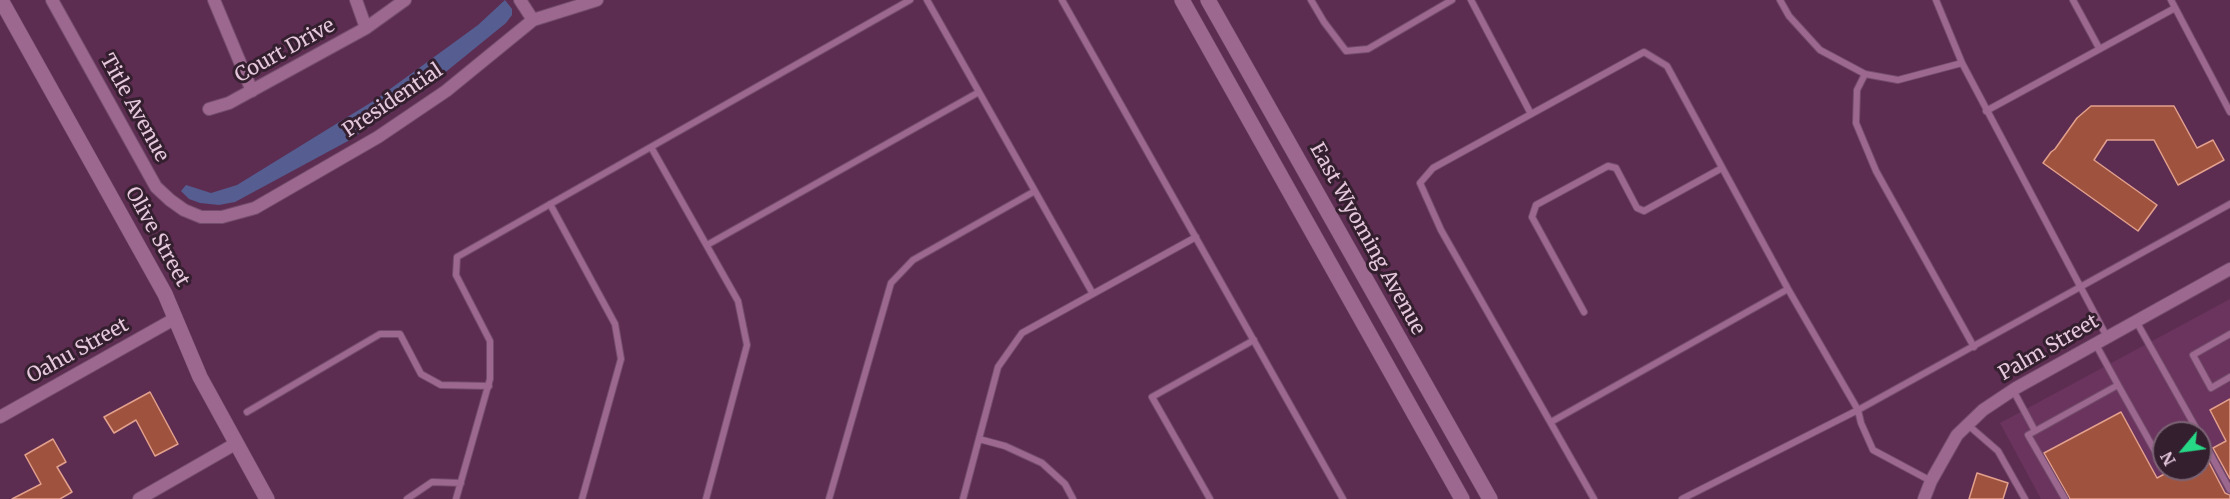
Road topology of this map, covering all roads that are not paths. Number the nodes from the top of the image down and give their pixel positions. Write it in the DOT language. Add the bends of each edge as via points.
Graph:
graph roads {
  1 [pos="1,0"];
  2 [pos="52,0"];
  3 [pos="214,0"];
  4 [pos="356,0"];
  5 [pos="405,0"];
  6 [pos="520,0"];
  7 [pos="597,0"];
  8 [pos="910,0"];
  9 [pos="927,0"];
  10 [pos="1062,0"];
  11 [pos="1182,0"];
  12 [pos="1208,0"];
  13 [pos="1311,0"];
  14 [pos="1452,0"];
  15 [pos="1471,0"];
  16 [pos="1780,0"];
  17 [pos="1936,0"];
  18 [pos="2073,0"];
  19 [pos="2172,0"];
  20 [pos="2175,8"];
  21 [pos="533,20"];
  22 [pos="366,28"];
  23 [pos="2099,48"];
  24 [pos="1962,63"];
  25 [pos="1865,74"];
  26 [pos="252,91"];
  27 [pos="979,92"];
  28 [pos="209,109"];
  29 [pos="1986,111"];
  30 [pos="2230,112"];
  31 [pos="1531,114"];
  32 [pos="651,147"];
  33 [pos="1722,168"];
  34 [pos="1035,191"];
  35 [pos="550,204"];
  36 [pos="2230,204"];
  37 [pos="201,217"];
  38 [pos="1196,237"];
  39 [pos="707,246"];
  40 [pos="2230,269"];
  41 [pos="2080,286"];
  42 [pos="1788,289"];
  43 [pos="1093,294"];
  44 [pos="1584,312"];
  45 [pos="176,318"];
  46 [pos="2136,321"];
  47 [pos="2230,334"];
  48 [pos="2107,337"];
  49 [pos="1254,340"];
  50 [pos="2095,343"];
  51 [pos="1974,346"];
  52 [pos="2230,377"];
  53 [pos="2118,385"];
  54 [pos="489,386"];
  55 [pos="2013,390"];
  56 [pos="1858,410"];
  57 [pos="247,412"];
  58 [pos="0,417"];
  59 [pos="2192,421"];
  60 [pos="1551,422"];
  61 [pos="1968,424"];
  62 [pos="2035,431"];
  63 [pos="979,439"];
  64 [pos="235,444"];
  65 [pos="2152,446"];
  66 [pos="2212,457"];
  67 [pos="1931,481"];
  68 [pos="461,483"];
  69 [pos="2230,490"];
  70 [pos="139,499"];
  71 [pos="267,499"];
  72 [pos="407,499"];
  73 [pos="456,499"];
  74 [pos="582,499"];
  75 [pos="706,499"];
  76 [pos="829,499"];
  77 [pos="963,499"];
  78 [pos="1073,499"];
  79 [pos="1210,499"];
  80 [pos="1343,499"];
  81 [pos="1462,499"];
  82 [pos="1490,499"];
  83 [pos="1594,499"];
  84 [pos="1682,499"];
  85 [pos="1924,499"];
  86 [pos="2025,499"];
  87 [pos="2065,499"];
  1 -- 45 [label="street, Olive Street"];
  2 -- 37 [label="street, Title Avenue" via="156,187 184,210"];
  3 -- 26 [label="street"];
  4 -- 22 [label="street"];
  5 -- 22 [label="street, Court Drive"];
  6 -- 21 [label="street"];
  7 -- 21 [label="street, Presidential"];
  8 -- 32 [label="lane"];
  9 -- 27 [label="lane"];
  10 -- 38 [label="lane"];
  11 -- 81 [label="street"];
  12 -- 82 [label="street, East Wyoming Avenue"];
  13 -- 14 [label="lane" via="1346,51 1368,49"];
  15 -- 31 [label="lane"];
  16 -- 25 [label="lane" via="1820,50"];
  17 -- 24 [label="lane"];
  18 -- 23 [label="lane"];
  19 -- 20 [label="lane"];
  20 -- 23 [label="lane"];
  20 -- 30 [label="lane"];
  21 -- 37 [label="street, Presidential" via="446,91 378,137 255,208 222,217"];
  22 -- 26 [label="street, Court Drive"];
  23 -- 29 [label="lane"];
  24 -- 25 [label="lane" via="1898,80"];
  24 -- 29 [label="lane"];
  25 -- 51 [label="lane" via="1857,90 1856,123 1876,171"];
  26 -- 28 [label="street, Court Drive" via="229,104"];
  27 -- 34 [label="lane"];
  27 -- 39 [label="lane"];
  29 -- 41 [label="lane"];
  31 -- 33 [label="lane" via="1644,52 1667,66"];
  31 -- 60 [label="lane" via="1433,168 1420,183 1441,230"];
  32 -- 35 [label="lane"];
  32 -- 39 [label="lane"];
  33 -- 42 [label="lane"];
  33 -- 44 [label="lane" via="1644,211 1637,208 1616,168 1608,166 1536,205 1532,217"];
  34 -- 43 [label="lane"];
  34 -- 76 [label="lane" via="913,260 891,283"];
  35 -- 54 [label="lane" via="457,257 456,275 490,341"];
  35 -- 74 [label="lane" via="615,324 621,359"];
  36 -- 41 [label="lane"];
  38 -- 43 [label="lane"];
  38 -- 49 [label="lane"];
  39 -- 75 [label="lane" via="738,301 747,345"];
  40 -- 46 [label="street, Palm Street"];
  41 -- 48 [label="lane"];
  41 -- 51 [label="lane"];
  42 -- 56 [label="lane"];
  42 -- 60 [label="lane"];
  43 -- 63 [label="lane" via="1022,333 998,366"];
  45 -- 58 [label="street, Oahu Street"];
  45 -- 64 [label="street, Olive Street" via="200,377"];
  46 -- 48 [label="street, Palm Street"];
  46 -- 59 [label="lane"];
  47 -- 52 [label="lane" via="2193,355 2211,388"];
  48 -- 50 [label="street, Palm Street"];
  49 -- 79 [label="lane" via="1152,397"];
  49 -- 80 [label="lane"];
  50 -- 53 [label="lane"];
  50 -- 55 [label="street, Palm Street"];
  51 -- 56 [label="lane"];
  53 -- 62 [label="lane"];
  53 -- 65 [label="lane"];
  54 -- 57 [label="lane" via="441,385 421,374 400,334 380,334"];
  54 -- 68 [label="lane"];
  55 -- 61 [label="street, Palm Street"];
  55 -- 62 [label="lane"];
  56 -- 67 [label="lane" via="1874,450"];
  56 -- 84 [label="lane"];
  60 -- 83 [label="lane"];
  61 -- 67 [label="street, Palm Street" via="1957,435"];
  61 -- 86 [label="lane" via="1998,451"];
  62 -- 87 [label="lane" via="2028,435"];
  63 -- 77 [label="lane"];
  63 -- 78 [label="lane" via="1042,463 1065,484"];
  64 -- 70 [label="street"];
  64 -- 71 [label="street, Olive Street"];
  66 -- 69 [label="lane"];
  67 -- 85 [label="street, Palm Street"];
  68 -- 72 [label="lane" via="432,482"];
  68 -- 73 [label="lane"];
}
